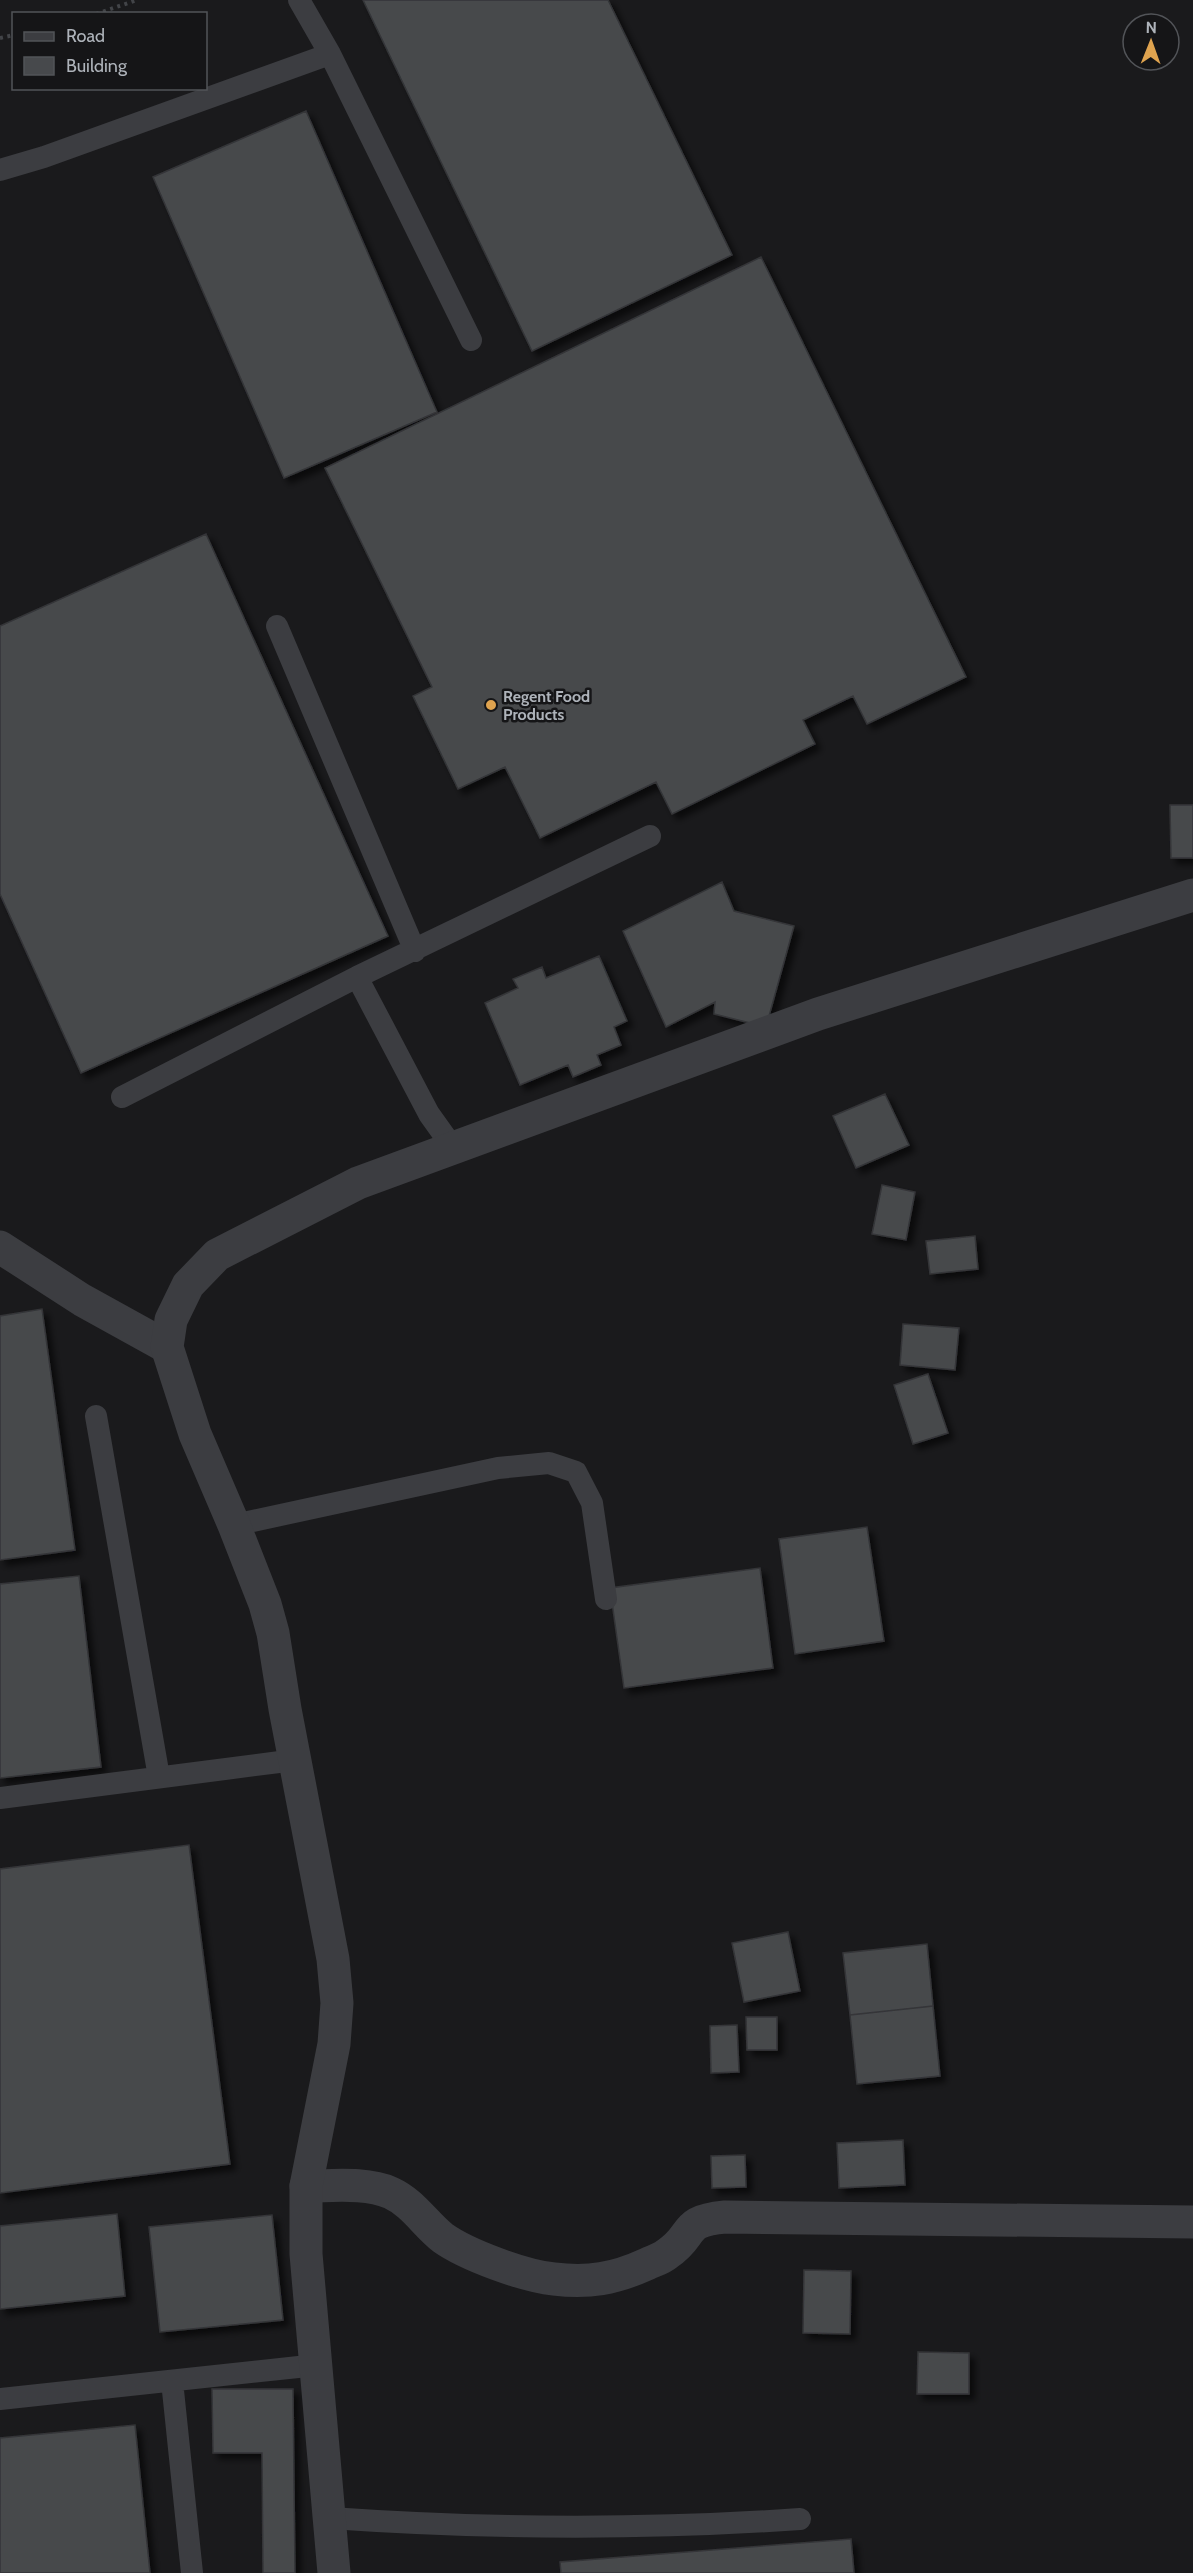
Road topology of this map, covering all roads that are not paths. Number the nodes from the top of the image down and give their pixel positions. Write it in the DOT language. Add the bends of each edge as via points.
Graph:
graph roads {
  1 [pos="299,0"];
  2 [pos="330,54"];
  3 [pos="0,170"];
  4 [pos="471,340"];
  5 [pos="277,626"];
  6 [pos="650,836"];
  7 [pos="1193,895"];
  8 [pos="415,951"];
  9 [pos="357,977"];
  10 [pos="122,1097"];
  11 [pos="454,1149"];
  12 [pos="0,1247"];
  13 [pos="166,1347"];
  14 [pos="96,1416"];
  15 [pos="234,1525"];
  16 [pos="606,1599"];
  17 [pos="295,1760"];
  18 [pos="159,1777"];
  19 [pos="0,1798"];
  20 [pos="306,2186"];
  21 [pos="1193,2222"];
  22 [pos="317,2365"];
  23 [pos="172,2381"];
  24 [pos="0,2399"];
  25 [pos="330,2518"];
  26 [pos="800,2519"];
  27 [pos="192,2573"];
  28 [pos="334,2573"];
  1 -- 2 [label="lane"];
  2 -- 3 [label="lane"];
  2 -- 4 [label="lane"];
  5 -- 8 [label="lane"];
  6 -- 8 [label="lane"];
  7 -- 11 [label="street" via="818,1014"];
  8 -- 9 [label="lane"];
  9 -- 10 [label="lane"];
  9 -- 11 [label="lane" via="429,1114"];
  11 -- 13 [label="street" via="358,1183 217,1255 188,1285 171,1320"];
  12 -- 13 [label="street" via="82,1300"];
  13 -- 15 [label="street" via="195,1434"];
  14 -- 18 [label="lane"];
  15 -- 16 [label="lane" via="498,1468 549,1463 576,1472 592,1503"];
  15 -- 17 [label="street" via="273,1633"];
  17 -- 18 [label="lane"];
  17 -- 20 [label="street" via="333,1959 337,2003 334,2044"];
  18 -- 19 [label="lane"];
  20 -- 21 [label="street" via="375,2188 390,2193 402,2199 443,2238 470,2253 529,2274 571,2280 603,2280 636,2269 668,2254 693,2225 704,2219 725,2217"];
  20 -- 22 [label="street" via="306,2254"];
  22 -- 23 [label="lane"];
  22 -- 25 [label="street"];
  23 -- 24 [label="lane"];
  23 -- 27 [label="lane"];
  25 -- 26 [label="lane" via="455,2527 722,2525"];
  25 -- 28 [label="street"];
}
